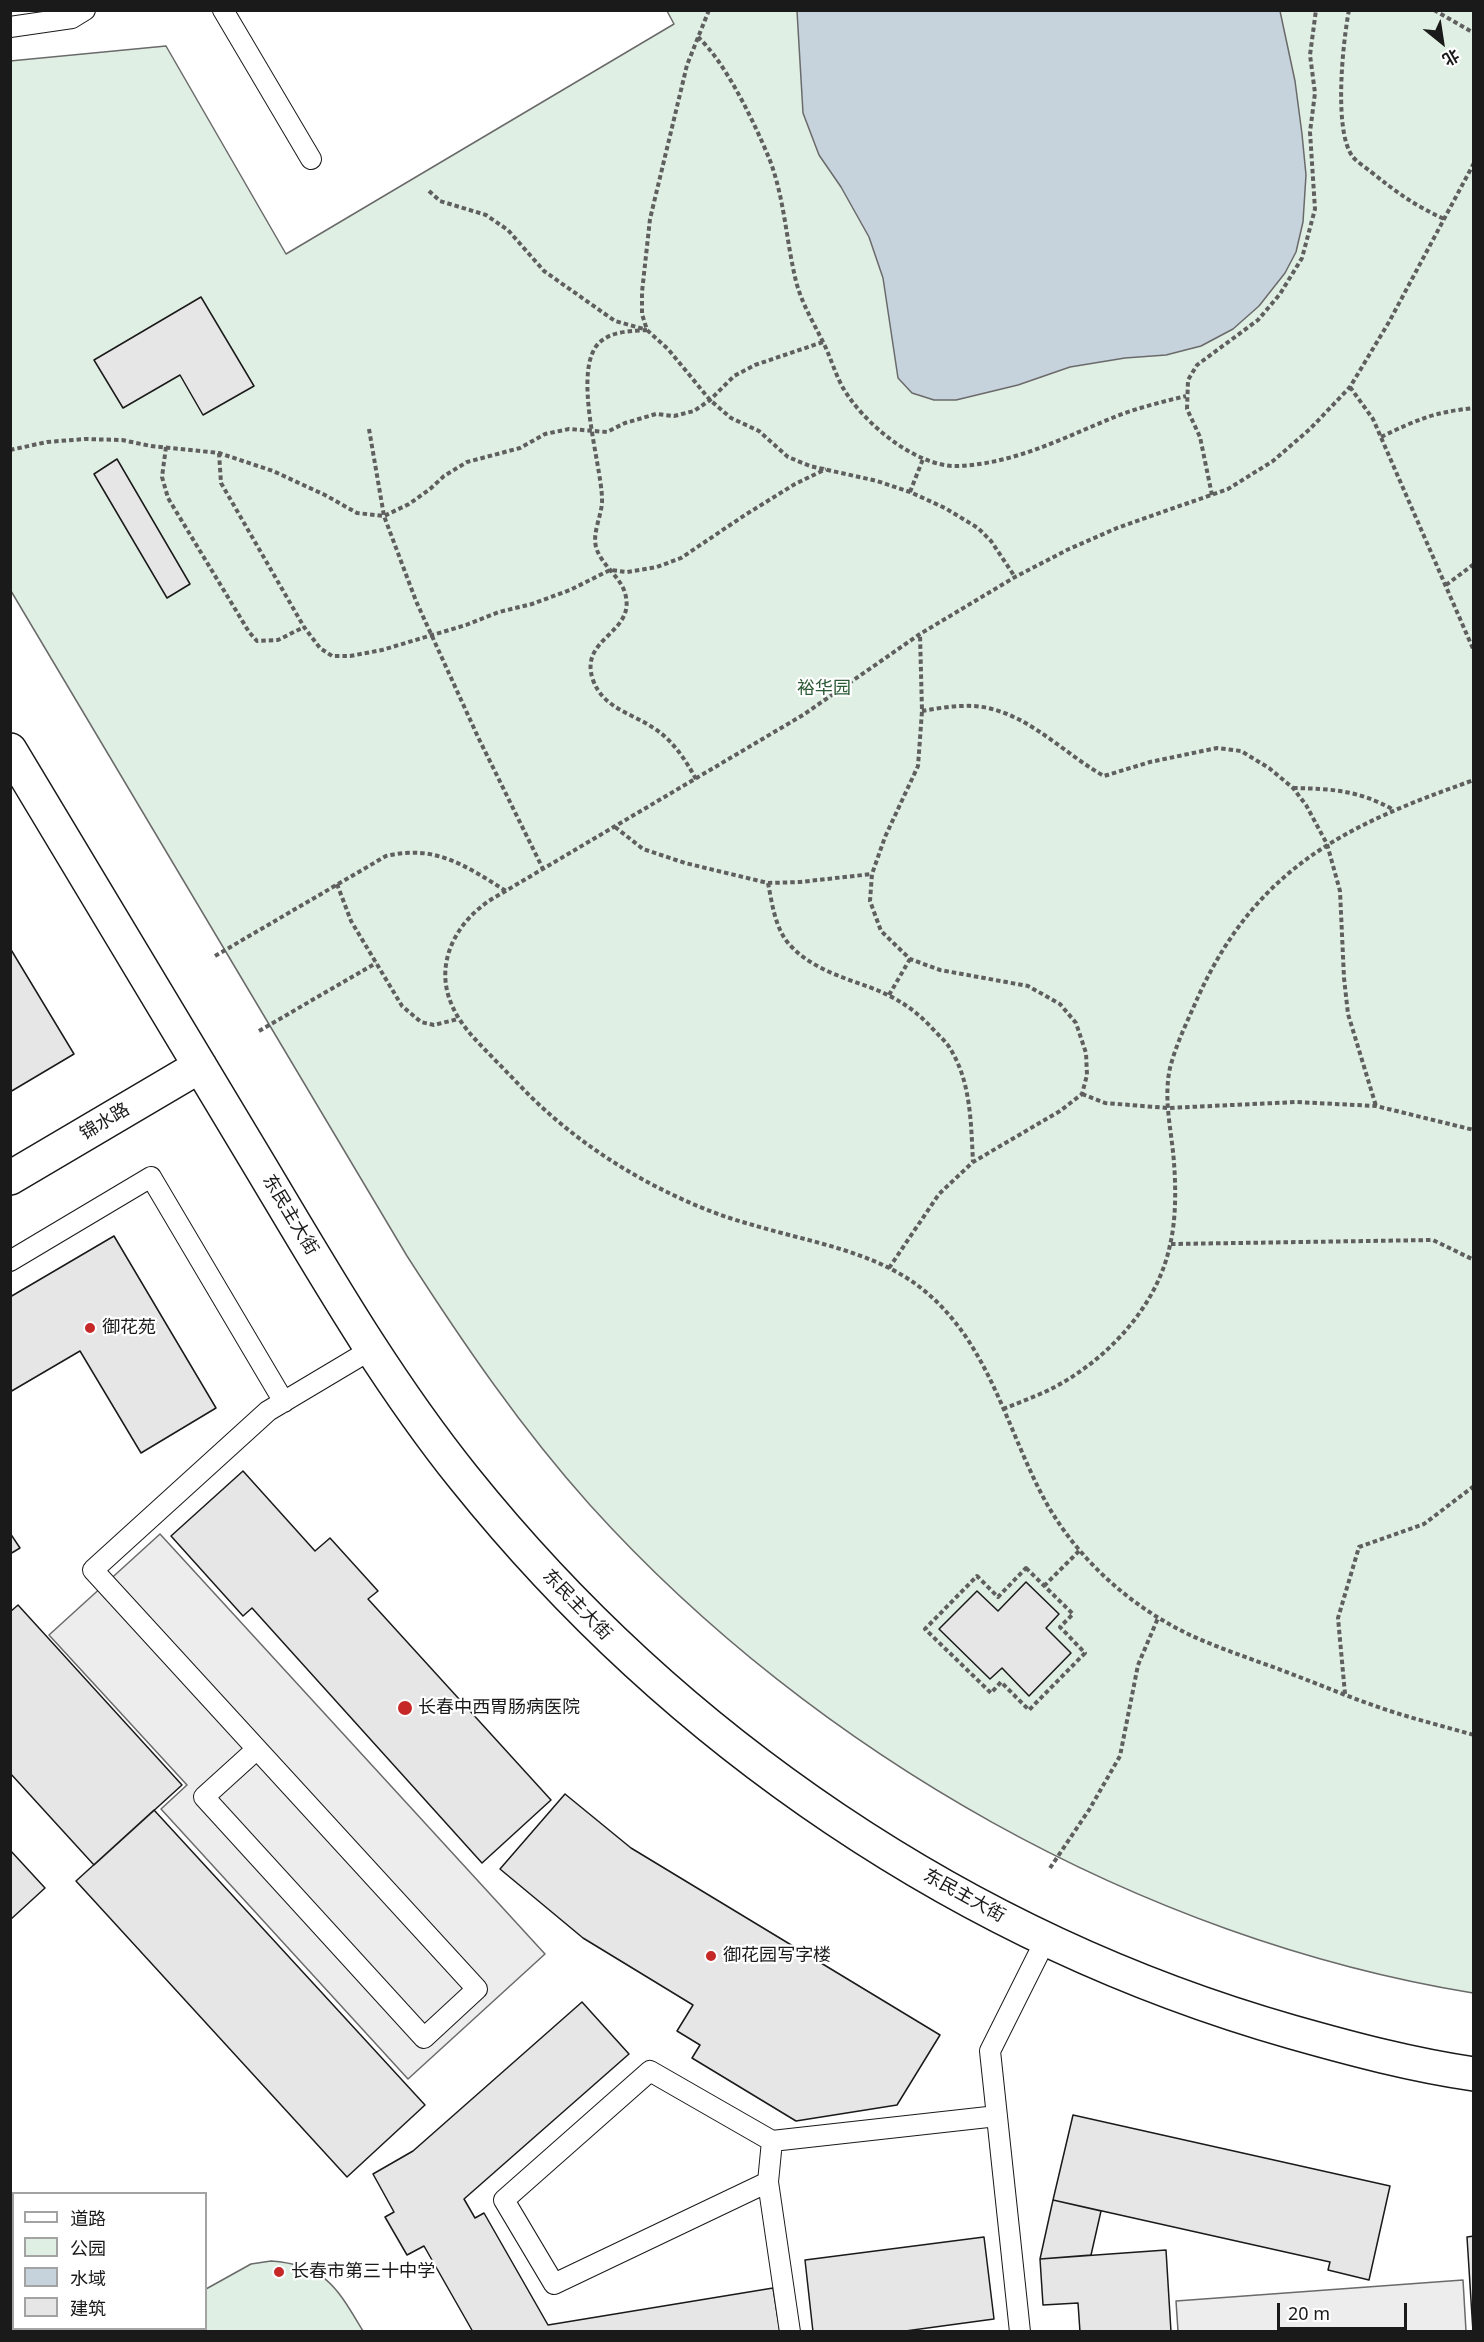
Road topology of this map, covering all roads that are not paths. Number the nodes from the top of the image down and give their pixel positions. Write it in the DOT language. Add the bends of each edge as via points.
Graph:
graph roads {
  1 [pos="85,10"];
  2 [pos="223,10"];
  3 [pos="10,27"];
  4 [pos="311,159"];
  5 [pos="10,750"];
  6 [pos="200,1066"];
  7 [pos="10,1178"];
  8 [pos="10,1261"];
  9 [pos="372,1349"];
  10 [pos="284,1401"];
  11 [pos="257,1749"];
  12 [pos="1046,1940"];
  13 [pos="1473,2074"];
  14 [pos="997,2116"];
  15 [pos="772,2141"];
  16 [pos="768,2182"];
  17 [pos="790,2331"];
  18 [pos="1020,2331"];
  1 -- 3 [label="lane" via="72,18"];
  2 -- 4 [label="lane"];
  5 -- 6 [label="main road, 东民主大街"];
  6 -- 7 [label="main road, 锦水路"];
  6 -- 9 [label="main road, 东民主大街"];
  8 -- 10 [label="lane" via="151,1178"];
  9 -- 10 [label="lane"];
  9 -- 12 [label="main road, 东民主大街" via="462,1476 532,1558 606,1635 686,1707 770,1774 858,1836"];
  10 -- 11 [label="lane" via="268,1411 93,1570"];
  11 -- 11 [label="lane" via="477,1989 424,2038 204,1797"];
  12 -- 13 [label="main road, 东民主大街" via="1144,1983 1246,2019 1349,2048"];
  12 -- 14 [label="lane" via="990,2051"];
  14 -- 15 [label="lane"];
  14 -- 18 [label="lane"];
  15 -- 16 [label="lane"];
  15 -- 16 [label="lane" via="650,2071 504,2200 554,2284"];
  16 -- 17 [label="lane"];
}
